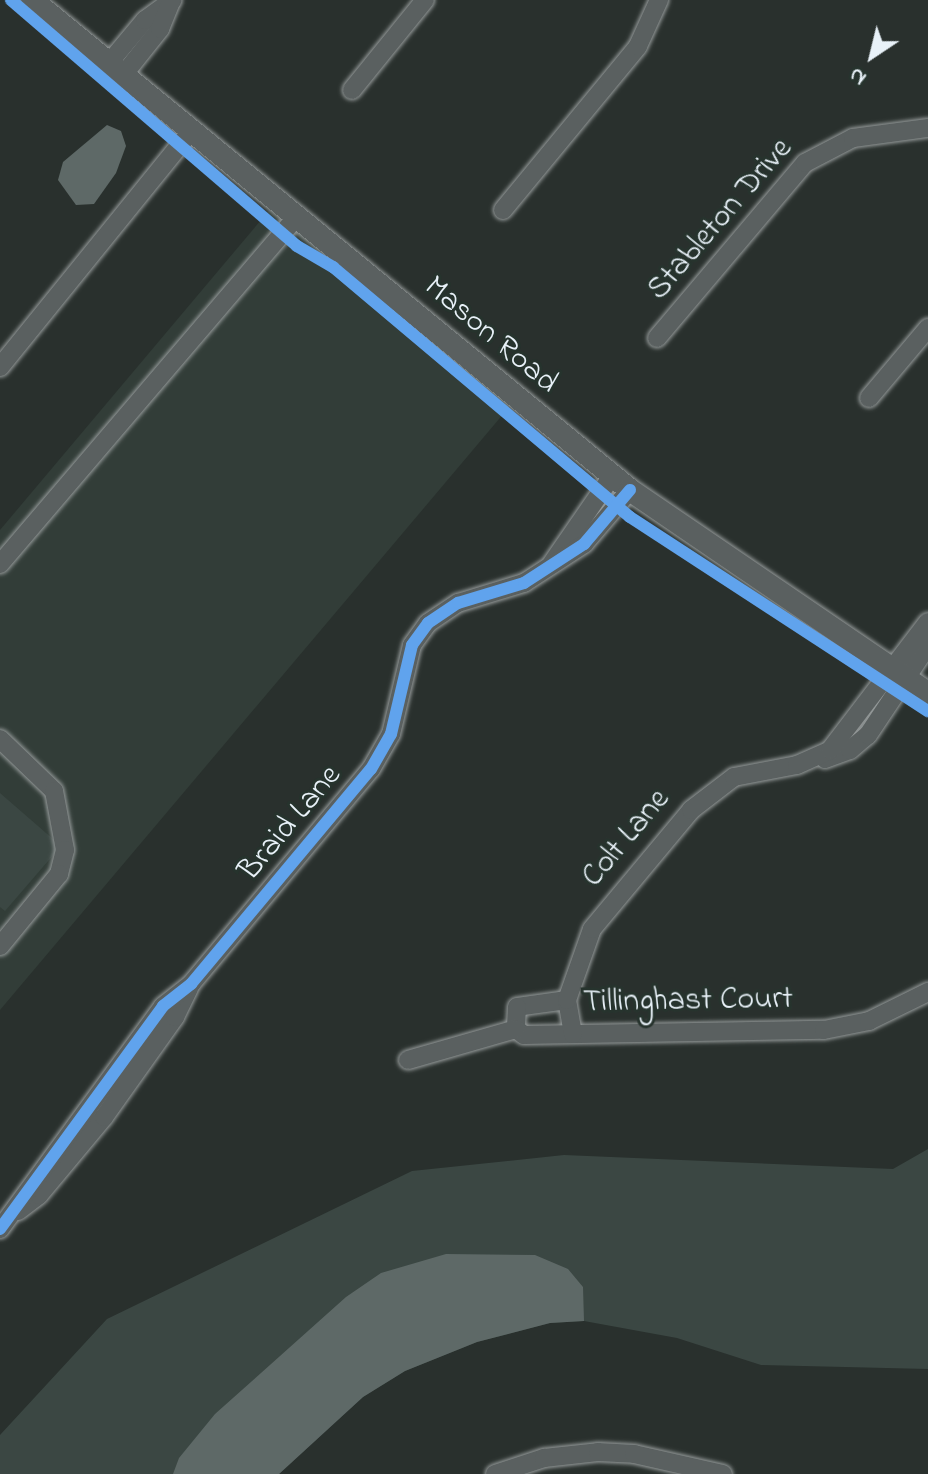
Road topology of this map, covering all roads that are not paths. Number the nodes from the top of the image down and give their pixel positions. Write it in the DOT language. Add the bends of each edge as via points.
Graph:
graph roads {
  1 [pos="32,0"];
  2 [pos="425,0"];
  3 [pos="659,0"];
  4 [pos="172,1"];
  5 [pos="117,69"];
  6 [pos="352,90"];
  7 [pos="928,128"];
  8 [pos="192,130"];
  9 [pos="503,210"];
  10 [pos="296,217"];
  11 [pos="928,328"];
  12 [pos="657,338"];
  13 [pos="0,367"];
  14 [pos="869,398"];
  15 [pos="621,483"];
  16 [pos="0,564"];
  17 [pos="928,622"];
  18 [pos="928,645"];
  19 [pos="899,674"];
  20 [pos="928,693"];
  21 [pos="0,739"];
  22 [pos="0,946"];
  23 [pos="928,992"];
  24 [pos="567,1000"];
  25 [pos="516,1029"];
  26 [pos="573,1034"];
  27 [pos="408,1060"];
  28 [pos="3,1225"];
  29 [pos="495,1474"];
  30 [pos="723,1474"];
  1 -- 5 [label="main road, Mason Road"];
  2 -- 6 [label="street"];
  3 -- 9 [label="street" via="638,46"];
  4 -- 5 [label="street" via="145,20"];
  5 -- 8 [label="main road, Mason Road"];
  7 -- 12 [label="street, Stableton Drive" via="853,138 805,163"];
  8 -- 10 [label="main road, Mason Road"];
  8 -- 13 [label="street"];
  10 -- 15 [label="main road, Mason Road"];
  10 -- 16 [label="street"];
  11 -- 14 [label="street"];
  15 -- 19 [label="main road, Mason Road"];
  15 -- 28 [label="street, Braid Lane" via="567,534 550,565 524,583 458,603 428,623 412,645 391,734 371,769 191,984 175,1017 39,1195"];
  17 -- 19 [label="street"];
  18 -- 19 [label="street"];
  19 -- 20 [label="main road, Mason Road"];
  19 -- 24 [label="street, Colt Lane" via="843,738 814,759 734,777 697,803 592,929"];
  21 -- 22 [label="street" via="54,791 65,850 59,874"];
  23 -- 26 [label="street, Tillinghast Court" via="877,1018 842,1028"];
  24 -- 25 [label="street, Tillinghast Court" via="517,1007"];
  24 -- 26 [label="street, Colt Lane"];
  25 -- 26 [label="street, Tillinghast Court" via="524,1035"];
  25 -- 27 [label="street"];
  29 -- 30 [label="street" via="544,1458 598,1452 634,1454"];
}
